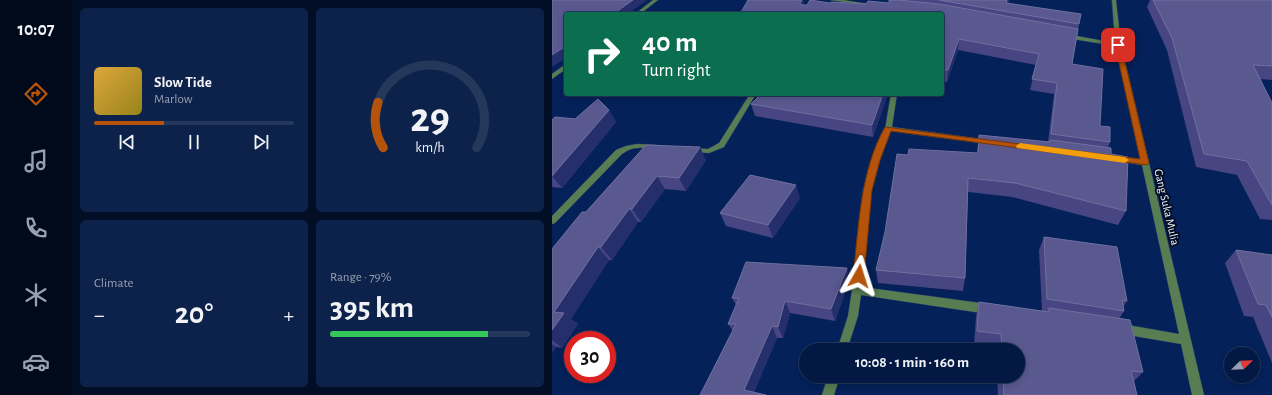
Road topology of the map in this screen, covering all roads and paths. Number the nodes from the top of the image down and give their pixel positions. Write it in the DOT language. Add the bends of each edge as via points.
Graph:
graph roads {
  1 [pos="656,0"];
  2 [pos="832,0"];
  3 [pos="1114,0"];
  4 [pos="878,5"];
  5 [pos="640,12"];
  6 [pos="1064,35"];
  7 [pos="1118,45"];
  8 [pos="564,68"];
  9 [pos="552,77"];
  10 [pos="752,96"];
  11 [pos="894,96"];
  12 [pos="888,128"];
  13 [pos="997,143"];
  14 [pos="667,148"];
  15 [pos="682,149"];
  16 [pos="1114,158"];
  17 [pos="1144,163"];
  18 [pos="552,221"];
  19 [pos="857,290"];
  20 [pos="998,310"];
  21 [pos="1108,327"];
  22 [pos="1186,340"];
  23 [pos="844,343"];
  24 [pos="832,383"];
  25 [pos="828,395"];
  26 [pos="1198,395"];
  1 -- 5 [label="street"];
  2 -- 4 [label="street"];
  3 -- 7 [label="street, Gang Suka Mulia"];
  6 -- 7 [label="street"];
  7 -- 17 [label="street, Gang Suka Mulia"];
  8 -- 9 [label="street"];
  10 -- 15 [label="street" via="722,145 705,151"];
  11 -- 12 [label="street"];
  12 -- 13 [label="street"];
  12 -- 19 [label="street" via="867,190"];
  14 -- 18 [label="street" via="636,145 619,152"];
  16 -- 17 [label="street"];
  17 -- 22 [label="street, Gang Suka Mulia"];
  19 -- 20 [label="street"];
  19 -- 23 [label="street" via="853,316"];
  21 -- 22 [label="street"];
  22 -- 26 [label="street, Gang Suka Mulia"];
  24 -- 25 [label="street"];
}
